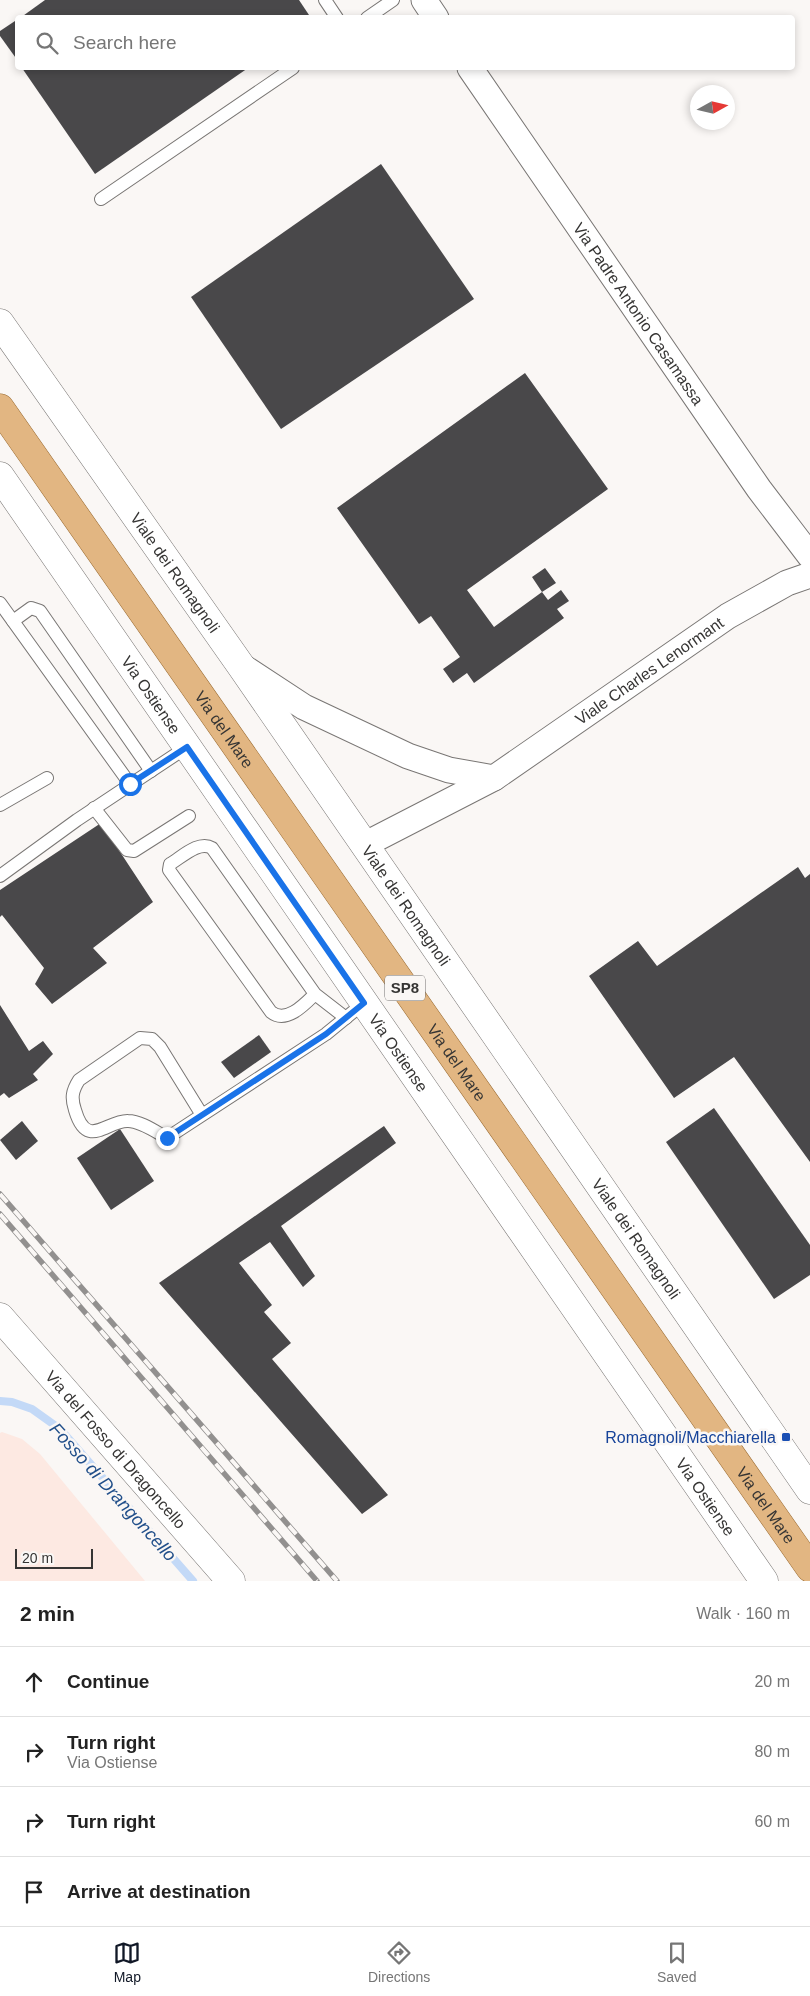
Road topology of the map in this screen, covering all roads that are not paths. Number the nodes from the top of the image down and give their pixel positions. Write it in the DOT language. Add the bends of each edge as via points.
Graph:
graph roads {
  1 [pos="325,0"];
  2 [pos="393,0"];
  3 [pos="424,0"];
  4 [pos="335,15"];
  5 [pos="372,15"];
  6 [pos="434,15"];
  7 [pos="290,70"];
  8 [pos="471,70"];
  9 [pos="102,200"];
  10 [pos="0,323"];
  11 [pos="0,408"];
  12 [pos="0,476"];
  13 [pos="810,556"];
  14 [pos="810,575"];
  15 [pos="0,602"];
  16 [pos="13,621"];
  17 [pos="241,666"];
  18 [pos="187,747"];
  19 [pos="151,771"];
  20 [pos="47,778"];
  21 [pos="494,778"];
  22 [pos="130,784"];
  23 [pos="0,806"];
  24 [pos="94,808"];
  25 [pos="189,816"];
  26 [pos="364,845"];
  27 [pos="0,876"];
  28 [pos="314,994"];
  29 [pos="355,1010"];
  30 [pos="202,1115"];
  31 [pos="3,1326"];
  32 [pos="810,1490"];
  33 [pos="810,1568"];
  34 [pos="231,1581"];
  35 [pos="764,1581"];
  1 -- 4 [label="lane"];
  2 -- 5 [label="lane"];
  3 -- 6 [label="street"];
  7 -- 9 [label="lane"];
  8 -- 13 [label="street, Via Padre Antonio Casamassa" via="759,489"];
  10 -- 17 [label="main road, Viale dei Romagnoli"];
  11 -- 33 [label="main road, Via del Mare / SP8"];
  12 -- 18 [label="main road, Via Ostiense"];
  14 -- 21 [label="street, Viale Charles Lenormant" via="787,583 728,616"];
  15 -- 16 [label="lane"];
  16 -- 19 [label="lane" via="31,608 40,611"];
  16 -- 22 [label="lane"];
  17 -- 21 [label="street" via="304,707 408,756 449,770"];
  17 -- 26 [label="main road, Viale dei Romagnoli"];
  18 -- 19 [label="lane"];
  18 -- 29 [label="main road, Via Ostiense"];
  19 -- 22 [label="lane"];
  20 -- 23 [label="lane"];
  21 -- 26 [label="street, Viale Charles Lenormant"];
  22 -- 24 [label="lane"];
  24 -- 25 [label="lane" via="127,850 134,851"];
  24 -- 27 [label="lane"];
  26 -- 32 [label="main road, Viale dei Romagnoli"];
  28 -- 28 [label="lane" via="212,848 200,846 170,864 169,870 271,1012 282,1016 300,1009"];
  28 -- 29 [label="lane"];
  29 -- 30 [label="lane" via="326,1034"];
  29 -- 35 [label="main road, Via Ostiense"];
  30 -- 30 [label="lane" via="167,1138 127,1120 96,1132 85,1128 77,1118 73,1089 78,1080 140,1038 152,1039"];
  31 -- 34 [label="main road, Via del Fosso di Dragoncello"];
}
